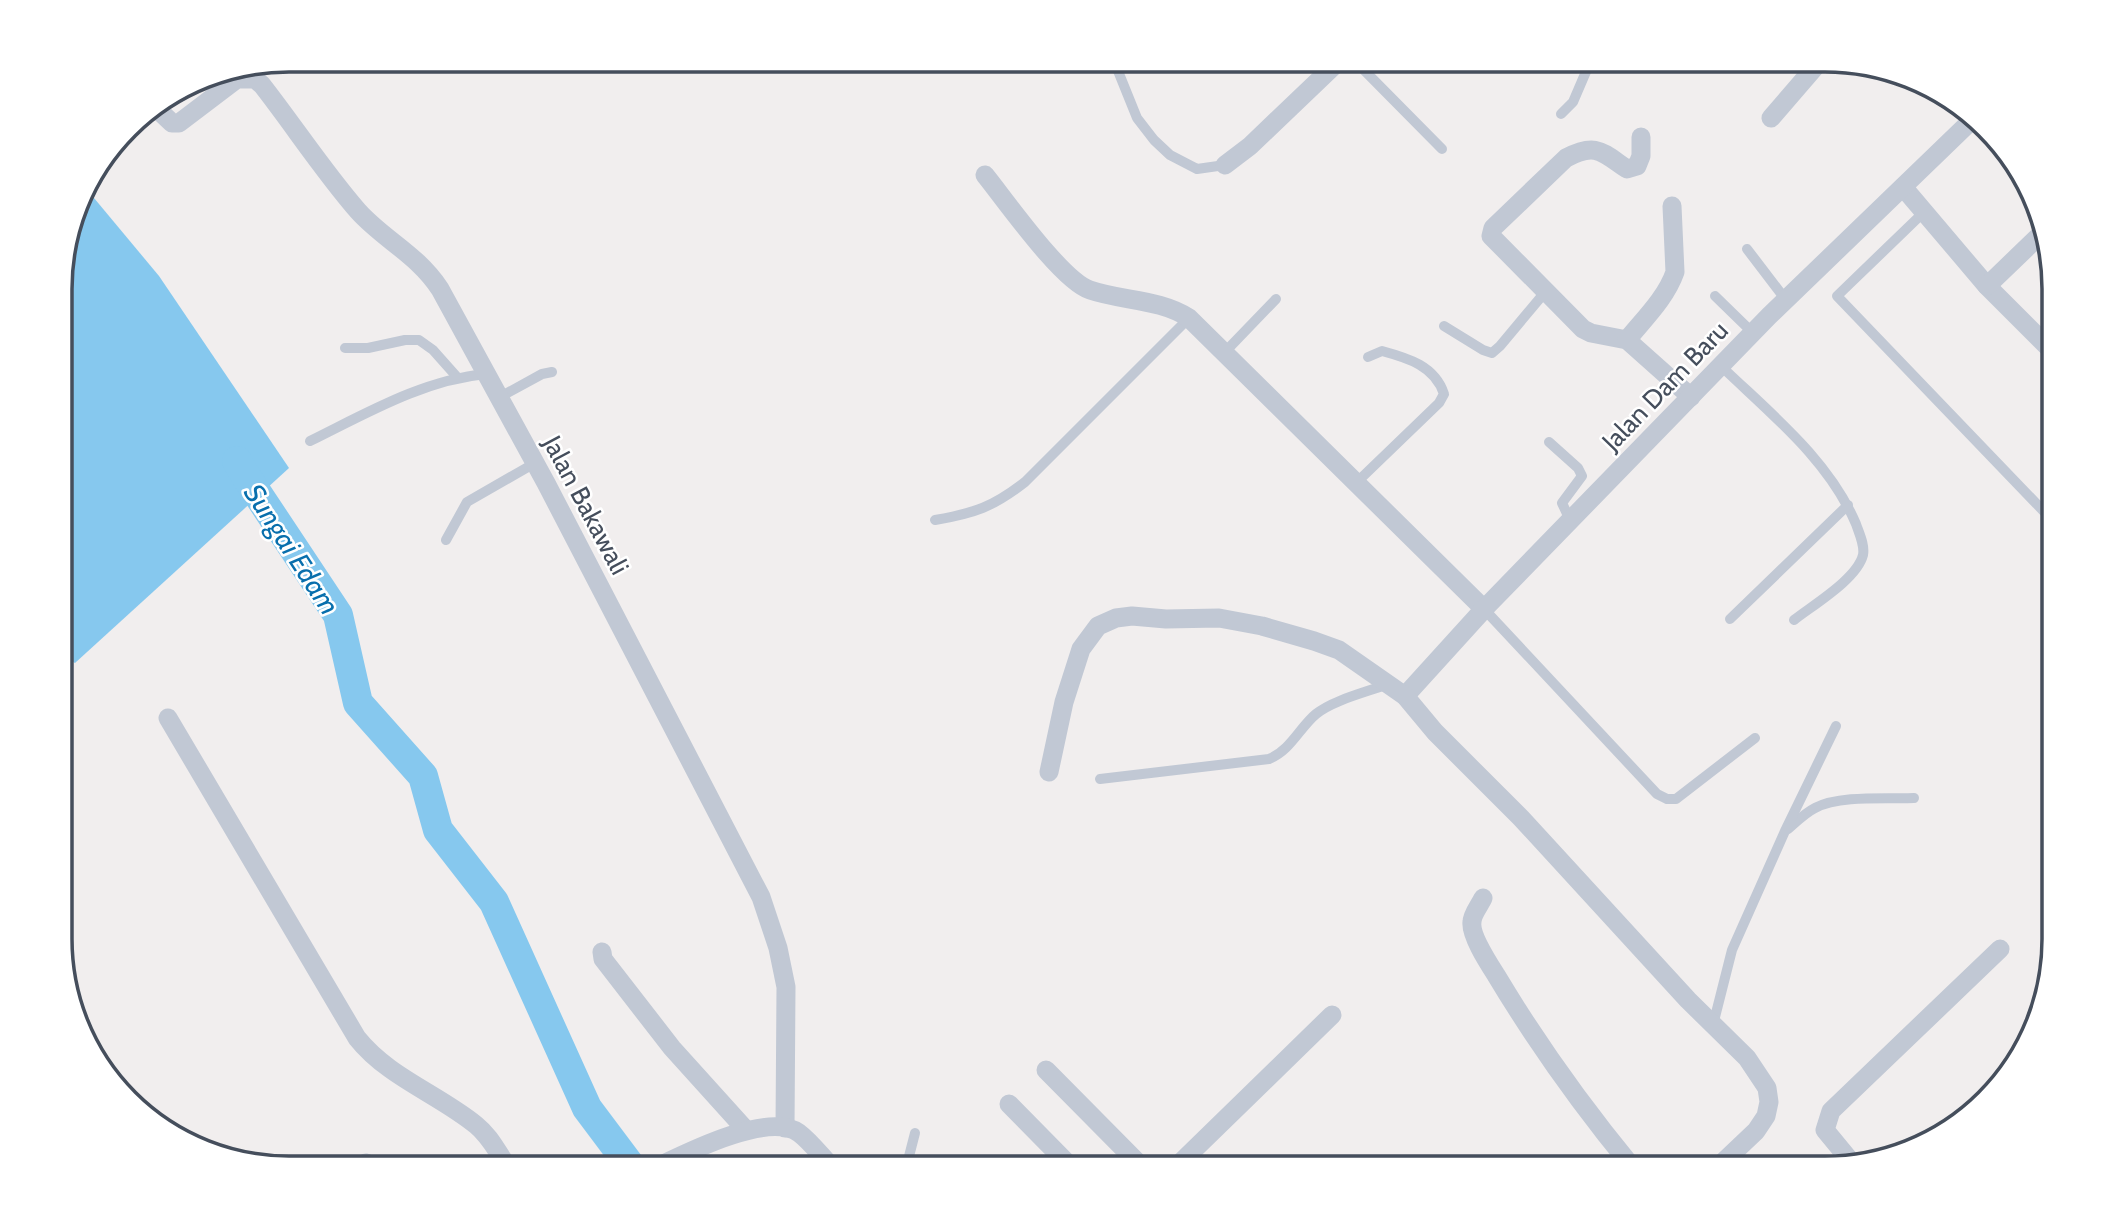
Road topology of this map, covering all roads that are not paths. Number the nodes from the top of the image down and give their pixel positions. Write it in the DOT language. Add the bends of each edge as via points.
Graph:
graph roads {
  1 [pos="1118,72"];
  2 [pos="1320,72"];
  3 [pos="1366,72"];
  4 [pos="1586,72"];
  5 [pos="1811,72"];
  6 [pos="162,114"];
  7 [pos="1561,114"];
  8 [pos="1771,118"];
  9 [pos="1967,125"];
  10 [pos="1641,137"];
  11 [pos="1442,149"];
  12 [pos="1225,165"];
  13 [pos="985,174"];
  14 [pos="1903,187"];
  15 [pos="1672,206"];
  16 [pos="1924,212"];
  17 [pos="2036,239"];
  18 [pos="1747,249"];
  19 [pos="1987,286"];
  20 [pos="1546,291"];
  21 [pos="1715,296"];
  22 [pos="1276,299"];
  23 [pos="1786,300"];
  24 [pos="1189,318"];
  25 [pos="1444,326"];
  26 [pos="1753,333"];
  27 [pos="1627,340"];
  28 [pos="2042,341"];
  29 [pos="345,348"];
  30 [pos="1224,354"];
  31 [pos="1368,357"];
  32 [pos="1722,366"];
  33 [pos="552,372"];
  34 [pos="487,374"];
  35 [pos="457,377"];
  36 [pos="499,397"];
  37 [pos="1691,397"];
  38 [pos="310,441"];
  39 [pos="1549,442"];
  40 [pos="535,463"];
  41 [pos="1356,482"];
  42 [pos="1847,505"];
  43 [pos="2042,510"];
  44 [pos="935,520"];
  45 [pos="1570,521"];
  46 [pos="446,540"];
  47 [pos="1484,609"];
  48 [pos="1730,619"];
  49 [pos="1794,620"];
  50 [pos="1388,684"];
  51 [pos="1405,696"];
  52 [pos="168,718"];
  53 [pos="1836,726"];
  54 [pos="1755,738"];
  55 [pos="1049,772"];
  56 [pos="1100,779"];
  57 [pos="1914,798"];
  58 [pos="1785,831"];
  59 [pos="1483,898"];
  60 [pos="2000,950"];
  61 [pos="602,952"];
  62 [pos="1332,1015"];
  63 [pos="1713,1025"];
  64 [pos="1046,1070"];
  65 [pos="1009,1104"];
  66 [pos="785,1128"];
  67 [pos="746,1130"];
  68 [pos="915,1133"];
  69 [pos="1846,1155"];
  70 [pos="501,1156"];
  71 [pos="684,1156"];
  72 [pos="821,1156"];
  73 [pos="909,1156"];
  74 [pos="1060,1156"];
  75 [pos="1131,1156"];
  76 [pos="1187,1156"];
  77 [pos="1623,1156"];
  78 [pos="1730,1156"];
  1 -- 12 [label="lane" via="1137,118 1170,155 1197,169"];
  2 -- 12 [label="street" via="1250,146"];
  3 -- 11 [label="lane"];
  4 -- 7 [label="lane" via="1573,102"];
  5 -- 8 [label="street"];
  6 -- 34 [label="street, Jalan Bakawali" via="179,123 237,79 255,79 359,212 431,275"];
  9 -- 14 [label="street, Jalan Dam Baru"];
  10 -- 20 [label="street" via="1637,166 1628,169 1598,150 1580,151 1566,158 1493,228 1491,236"];
  13 -- 24 [label="street" via="1068,277 1088,290 1176,310"];
  14 -- 16 [label="street"];
  14 -- 23 [label="street, Jalan Dam Baru"];
  15 -- 27 [label="street" via="1675,272"];
  16 -- 19 [label="street"];
  16 -- 43 [label="lane" via="1837,296"];
  17 -- 19 [label="street"];
  18 -- 23 [label="lane"];
  19 -- 28 [label="street"];
  20 -- 25 [label="lane" via="1492,353"];
  20 -- 27 [label="street" via="1583,329"];
  21 -- 26 [label="lane"];
  22 -- 30 [label="lane"];
  23 -- 26 [label="street, Jalan Dam Baru"];
  24 -- 30 [label="street"];
  24 -- 44 [label="lane" via="1025,482 1001,501"];
  26 -- 32 [label="street, Jalan Dam Baru"];
  27 -- 37 [label="street"];
  29 -- 35 [label="lane" via="419,340"];
  30 -- 41 [label="street"];
  31 -- 41 [label="lane" via="1382,351 1420,364 1440,380 1444,394"];
  32 -- 37 [label="street, Jalan Dam Baru"];
  32 -- 42 [label="lane" via="1824,470"];
  33 -- 36 [label="lane"];
  34 -- 35 [label="lane"];
  34 -- 36 [label="street, Jalan Bakawali"];
  35 -- 38 [label="lane" via="400,397"];
  36 -- 40 [label="street, Jalan Bakawali"];
  37 -- 45 [label="street, Jalan Dam Baru"];
  39 -- 45 [label="lane" via="1582,476 1562,503"];
  40 -- 46 [label="lane" via="467,502"];
  40 -- 66 [label="street, Jalan Bakawali" via="761,897 786,987"];
  41 -- 47 [label="street"];
  42 -- 48 [label="lane"];
  42 -- 49 [label="lane" via="1863,554 1852,575"];
  45 -- 47 [label="street, Jalan Dam Baru"];
  47 -- 51 [label="street, Jalan Dam Baru"];
  47 -- 54 [label="lane" via="1657,794 1667,799 1676,799"];
  50 -- 51 [label="street"];
  50 -- 55 [label="street" via="1327,645 1262,626 1219,618 1116,618 1098,626 1081,649"];
  50 -- 56 [label="lane" via="1316,714 1269,759"];
  51 -- 63 [label="street"];
  52 -- 70 [label="street" via="356,1038 380,1062 484,1131"];
  53 -- 58 [label="lane"];
  57 -- 58 [label="lane" via="1826,804"];
  58 -- 63 [label="lane" via="1732,950"];
  59 -- 77 [label="street" via="1471,920 1486,959 1582,1107"];
  60 -- 69 [label="street" via="1831,1111 1825,1130"];
  61 -- 67 [label="street" via="603,960 672,1048"];
  62 -- 76 [label="street"];
  63 -- 78 [label="street" via="1747,1058 1767,1088 1769,1102 1756,1131"];
  64 -- 75 [label="street"];
  65 -- 74 [label="street"];
  66 -- 67 [label="street"];
  66 -- 72 [label="street" via="798,1132"];
  67 -- 71 [label="street"];
  68 -- 73 [label="lane"];
}
